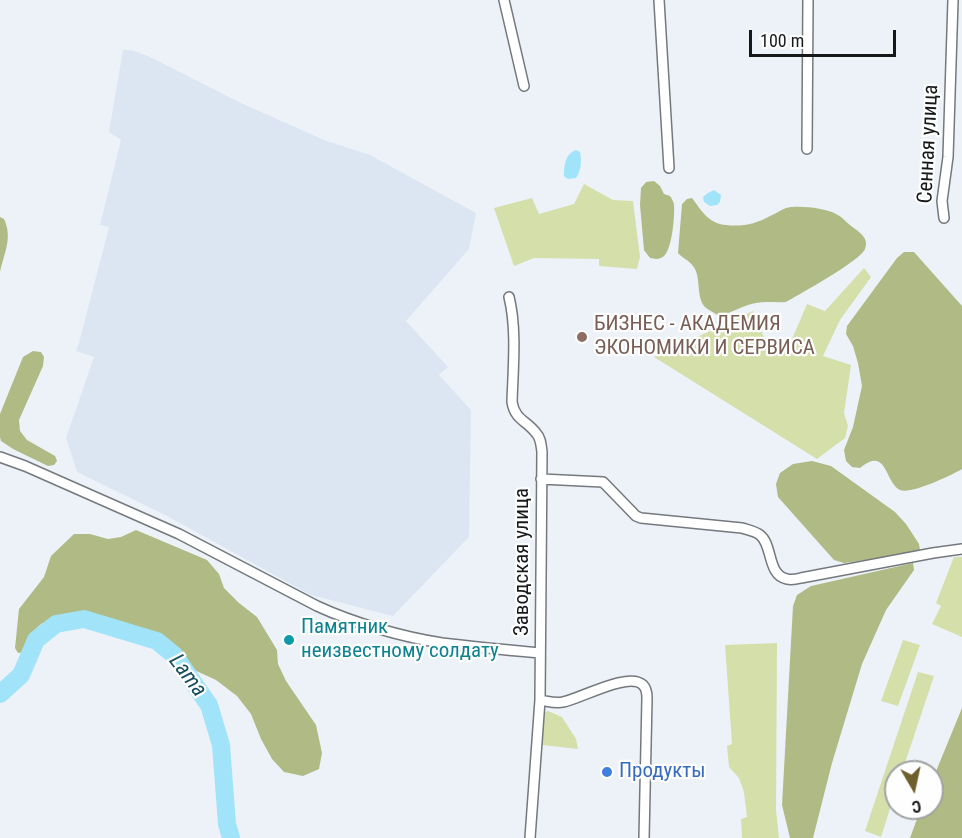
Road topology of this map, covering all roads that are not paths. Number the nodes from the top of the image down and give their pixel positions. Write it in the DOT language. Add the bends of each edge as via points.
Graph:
graph roads {
  1 [pos="504,0"];
  2 [pos="659,0"];
  3 [pos="808,0"];
  4 [pos="953,0"];
  5 [pos="524,86"];
  6 [pos="807,148"];
  7 [pos="669,168"];
  8 [pos="944,218"];
  9 [pos="509,297"];
  10 [pos="0,457"];
  11 [pos="541,479"];
  12 [pos="962,549"];
  13 [pos="540,653"];
  14 [pos="540,700"];
  15 [pos="530,838"];
  16 [pos="644,838"];
  1 -- 5 [label="street"];
  2 -- 7 [label="street"];
  3 -- 6 [label="street"];
  4 -- 8 [label="street, Сенная улица"];
  9 -- 11 [label="street, Заводская улица" via="513,324 513,410 541,442"];
  10 -- 13 [label="street" via="179,534 336,615 441,642"];
  11 -- 12 [label="street" via="603,482 641,518 758,533 775,570 788,579"];
  11 -- 13 [label="street, Заводская улица"];
  13 -- 14 [label="street, Заводская улица"];
  14 -- 15 [label="street, Заводская улица"];
  14 -- 16 [label="street" via="561,703 628,682 644,686"];
}
